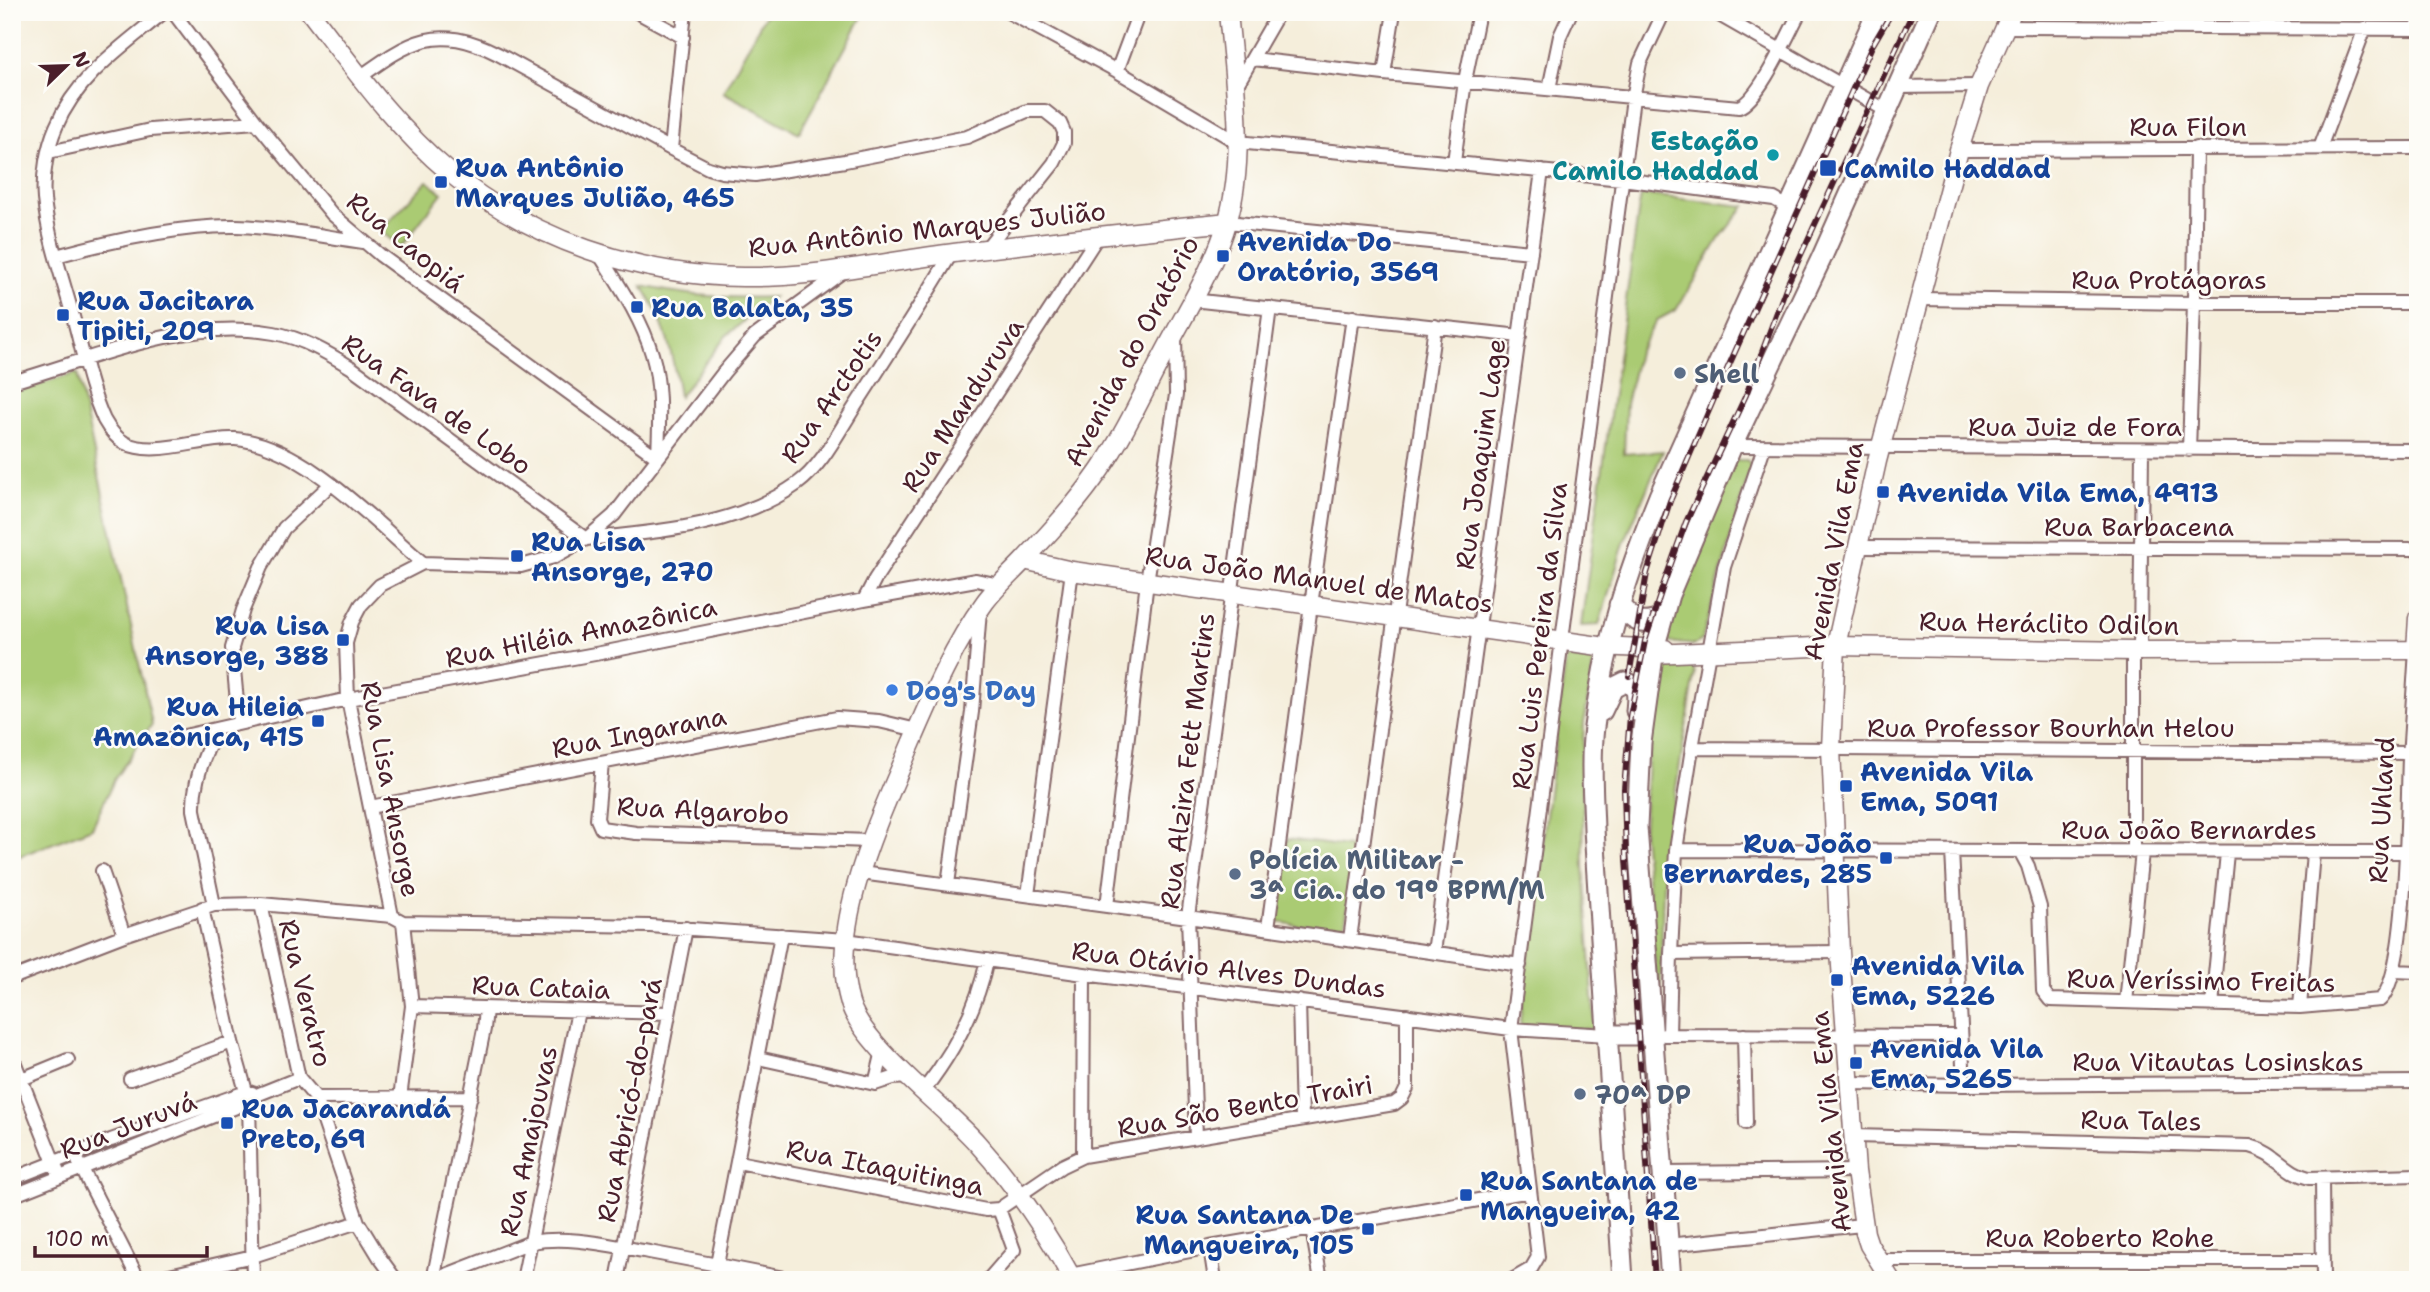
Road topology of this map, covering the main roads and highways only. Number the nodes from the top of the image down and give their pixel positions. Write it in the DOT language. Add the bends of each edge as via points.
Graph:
graph roads {
  1 [pos="310,12"];
  2 [pos="1228,12"];
  3 [pos="1877,12"];
  4 [pos="1930,13"];
  5 [pos="2009,20"];
  6 [pos="1227,222"];
  7 [pos="1024,560"];
  8 [pos="1619,605"];
  9 [pos="1662,618"];
  10 [pos="2418,618"];
  11 [pos="1607,646"];
  12 [pos="1836,646"];
  13 [pos="2416,650"];
  14 [pos="1654,651"];
  15 [pos="1594,728"];
  16 [pos="1637,827"];
  17 [pos="1658,1030"];
  18 [pos="1607,1035"];
  19 [pos="1072,1277"];
  20 [pos="1623,1280"];
  21 [pos="1671,1280"];
  22 [pos="1891,1280"];
  1 -- 6 [label="main road, Rua Antônio Marques Julião" via="408,136 451,173 536,228 643,265 743,277"];
  2 -- 6 [label="main road, Avenida do Oratório" via="1237,142"];
  3 -- 8 [label="main road" via="1659,496"];
  4 -- 9 [label="main road" via="1732,446"];
  5 -- 12 [label="main road, Avenida Vila Ema" via="1979,86 1959,150 1880,448"];
  6 -- 7 [label="main road, Avenida do Oratório" via="1192,300 1100,469"];
  7 -- 11 [label="main road, Rua João Manuel de Matos" via="1072,571"];
  7 -- 19 [label="main road, Avenida do Oratório" via="981,609 944,669 917,730 870,841 846,940 845,975 857,1019 883,1051 975,1141 1021,1196"];
  8 -- 9 [label="main road" via="1641,623"];
  8 -- 11 [label="main road"];
  9 -- 14 [label="main road"];
  10 -- 13 [label="main road, Rua Uhland"];
  11 -- 14 [label="main road, Rua Heráclito Odilon"];
  11 -- 15 [label="main road"];
  12 -- 13 [label="main road, Rua Heráclito Odilon"];
  12 -- 14 [label="main road, Rua Heráclito Odilon"];
  12 -- 22 [label="main road, Avenida Vila Ema" via="1831,748 1856,1171 1862,1225"];
  14 -- 16 [label="main road" via="1641,743"];
  15 -- 16 [label="main road" via="1613,688 1625,682 1633,685 1637,696"];
  15 -- 18 [label="main road" via="1594,829"];
  16 -- 17 [label="main road" via="1645,952"];
  17 -- 18 [label="main road"];
  17 -- 21 [label="main road"];
  18 -- 20 [label="main road"];
}
